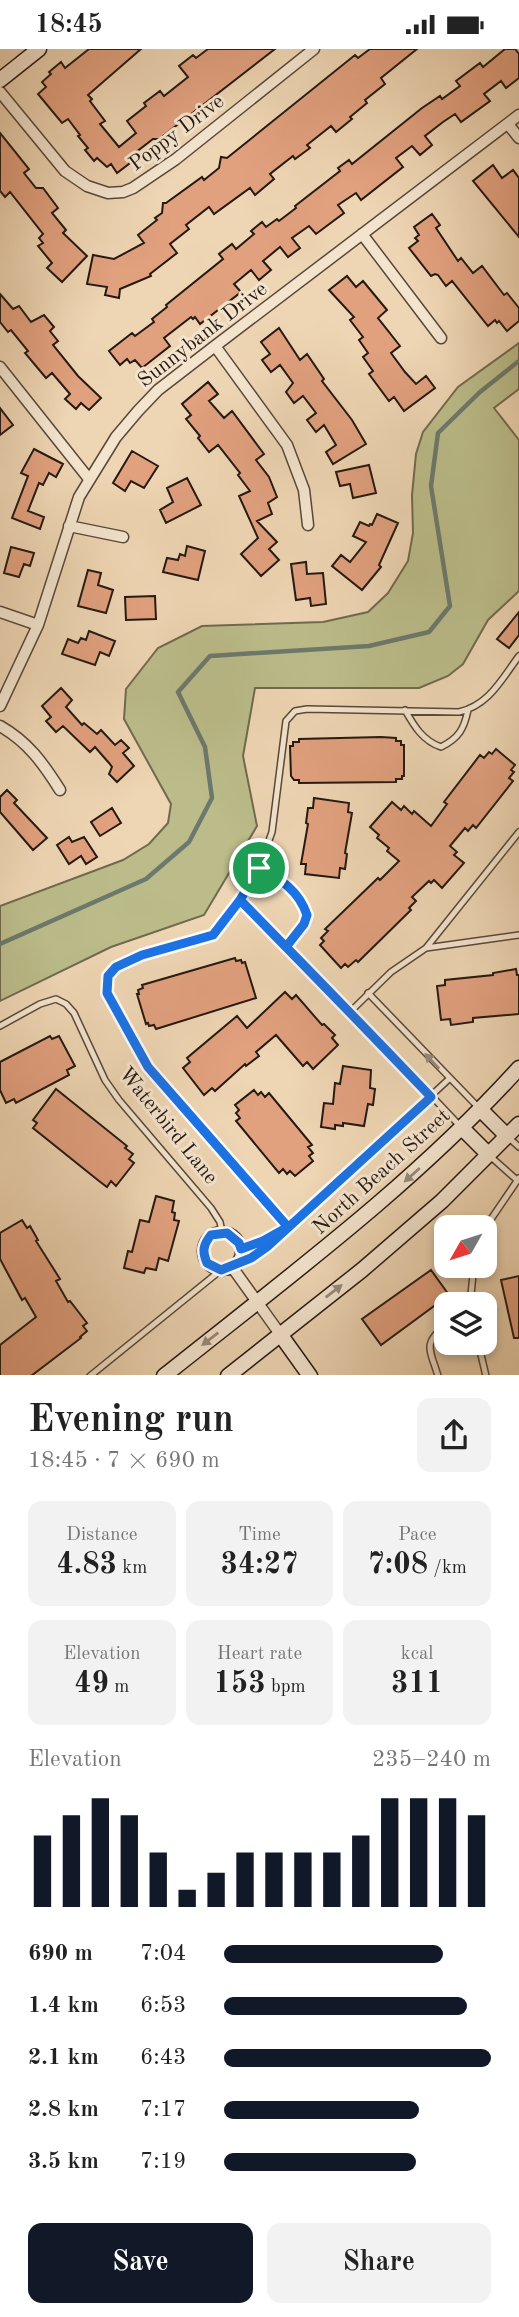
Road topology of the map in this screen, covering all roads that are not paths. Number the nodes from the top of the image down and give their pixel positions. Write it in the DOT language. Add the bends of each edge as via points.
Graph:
graph roads {
  1 [pos="39,49"];
  2 [pos="314,49"];
  3 [pos="0,80"];
  4 [pos="0,92"];
  5 [pos="519,115"];
  6 [pos="508,124"];
  7 [pos="519,138"];
  8 [pos="362,234"];
  9 [pos="441,338"];
  10 [pos="215,346"];
  11 [pos="0,367"];
  12 [pos="89,479"];
  13 [pos="308,525"];
  14 [pos="69,526"];
  15 [pos="123,537"];
  16 [pos="0,612"];
  17 [pos="38,625"];
  18 [pos="519,656"];
  19 [pos="0,706"];
  20 [pos="405,710"];
  21 [pos="468,710"];
  22 [pos="0,726"];
  23 [pos="60,790"];
  24 [pos="519,832"];
  25 [pos="259,868"];
  26 [pos="240,900"];
  27 [pos="519,935"];
  28 [pos="286,947"];
  29 [pos="426,948"];
  30 [pos="368,993"];
  31 [pos="351,1011"];
  32 [pos="0,1026"];
  33 [pos="519,1068"];
  34 [pos="449,1079"];
  35 [pos="431,1097"];
  36 [pos="480,1109"];
  37 [pos="519,1124"];
  38 [pos="462,1128"];
  39 [pos="507,1136"];
  40 [pos="519,1147"];
  41 [pos="489,1155"];
  42 [pos="518,1179"];
  43 [pos="494,1215"];
  44 [pos="288,1227"];
  45 [pos="222,1232"];
  46 [pos="241,1249"];
  47 [pos="228,1268"];
  48 [pos="257,1303"];
  49 [pos="280,1334"];
  50 [pos="434,1334"];
  51 [pos="481,1355"];
  52 [pos="90,1375"];
  53 [pos="164,1375"];
  54 [pos="228,1375"];
  55 [pos="310,1375"];
  56 [pos="438,1375"];
  57 [pos="485,1375"];
  1 -- 3 [label="main road"];
  2 -- 4 [label="street, Poppy Drive" via="176,159 123,193 88,186 65,171"];
  5 -- 6 [label="street, Sunnybank Drive"];
  6 -- 7 [label="street"];
  6 -- 8 [label="street, Sunnybank Drive"];
  8 -- 9 [label="street"];
  8 -- 10 [label="street, Sunnybank Drive"];
  10 -- 12 [label="street, Sunnybank Drive" via="138,411"];
  10 -- 13 [label="street" via="287,445 304,490"];
  11 -- 12 [label="street"];
  12 -- 14 [label="street, Sunnybank Drive"];
  14 -- 15 [label="street"];
  14 -- 17 [label="street, Sunnybank Drive"];
  16 -- 17 [label="street"];
  17 -- 19 [label="street, Sunnybank Drive"];
  18 -- 21 [label="lane" via="484,702"];
  20 -- 21 [label="lane"];
  20 -- 21 [label="lane" via="430,743 441,747 461,733"];
  20 -- 25 [label="lane" via="295,711 286,721 272,832"];
  22 -- 23 [label="street" via="39,756"];
  24 -- 29 [label="lane"];
  25 -- 26 [label="lane"];
  25 -- 28 [label="lane" via="296,894 307,915"];
  26 -- 28 [label="lane"];
  26 -- 44 [label="lane" via="213,935 116,967 108,976 107,993 148,1067"];
  27 -- 29 [label="lane"];
  28 -- 31 [label="lane"];
  29 -- 30 [label="lane"];
  30 -- 31 [label="lane"];
  34 -- 30 [label="lane, one-way"];
  31 -- 35 [label="lane"];
  32 -- 45 [label="lane, Waterbird Lane" via="48,1001 66,1004 105,1080 211,1208"];
  33 -- 36 [label="main road, North Beach Street"];
  34 -- 35 [label="lane"];
  34 -- 36 [label="lane"];
  35 -- 38 [label="lane"];
  35 -- 44 [label="lane"];
  36 -- 38 [label="main road, North Beach Street"];
  36 -- 39 [label="main road"];
  37 -- 39 [label="main road"];
  38 -- 41 [label="main road"];
  38 -- 48 [label="main road, North Beach Street, one-way" via="368,1215"];
  39 -- 40 [label="lane"];
  39 -- 41 [label="main road"];
  41 -- 42 [label="lane"];
  49 -- 41 [label="main road, one-way" via="399,1238"];
  42 -- 43 [label="lane"];
  44 -- 46 [label="lane"];
  44 -- 47 [label="lane" via="251,1258"];
  45 -- 46 [label="street" via="232,1235"];
  45 -- 47 [label="street" via="204,1243 203,1254 207,1263"];
  46 -- 47 [label="street" via="236,1264"];
  47 -- 48 [label="street"];
  47 -- 52 [label="lane"];
  48 -- 49 [label="street"];
  48 -- 53 [label="main road, North Beach Street, one-way"];
  49 -- 54 [label="main road"];
  49 -- 55 [label="main road"];
  50 -- 56 [label="lane" via="429,1347"];
  51 -- 57 [label="lane"];
}
